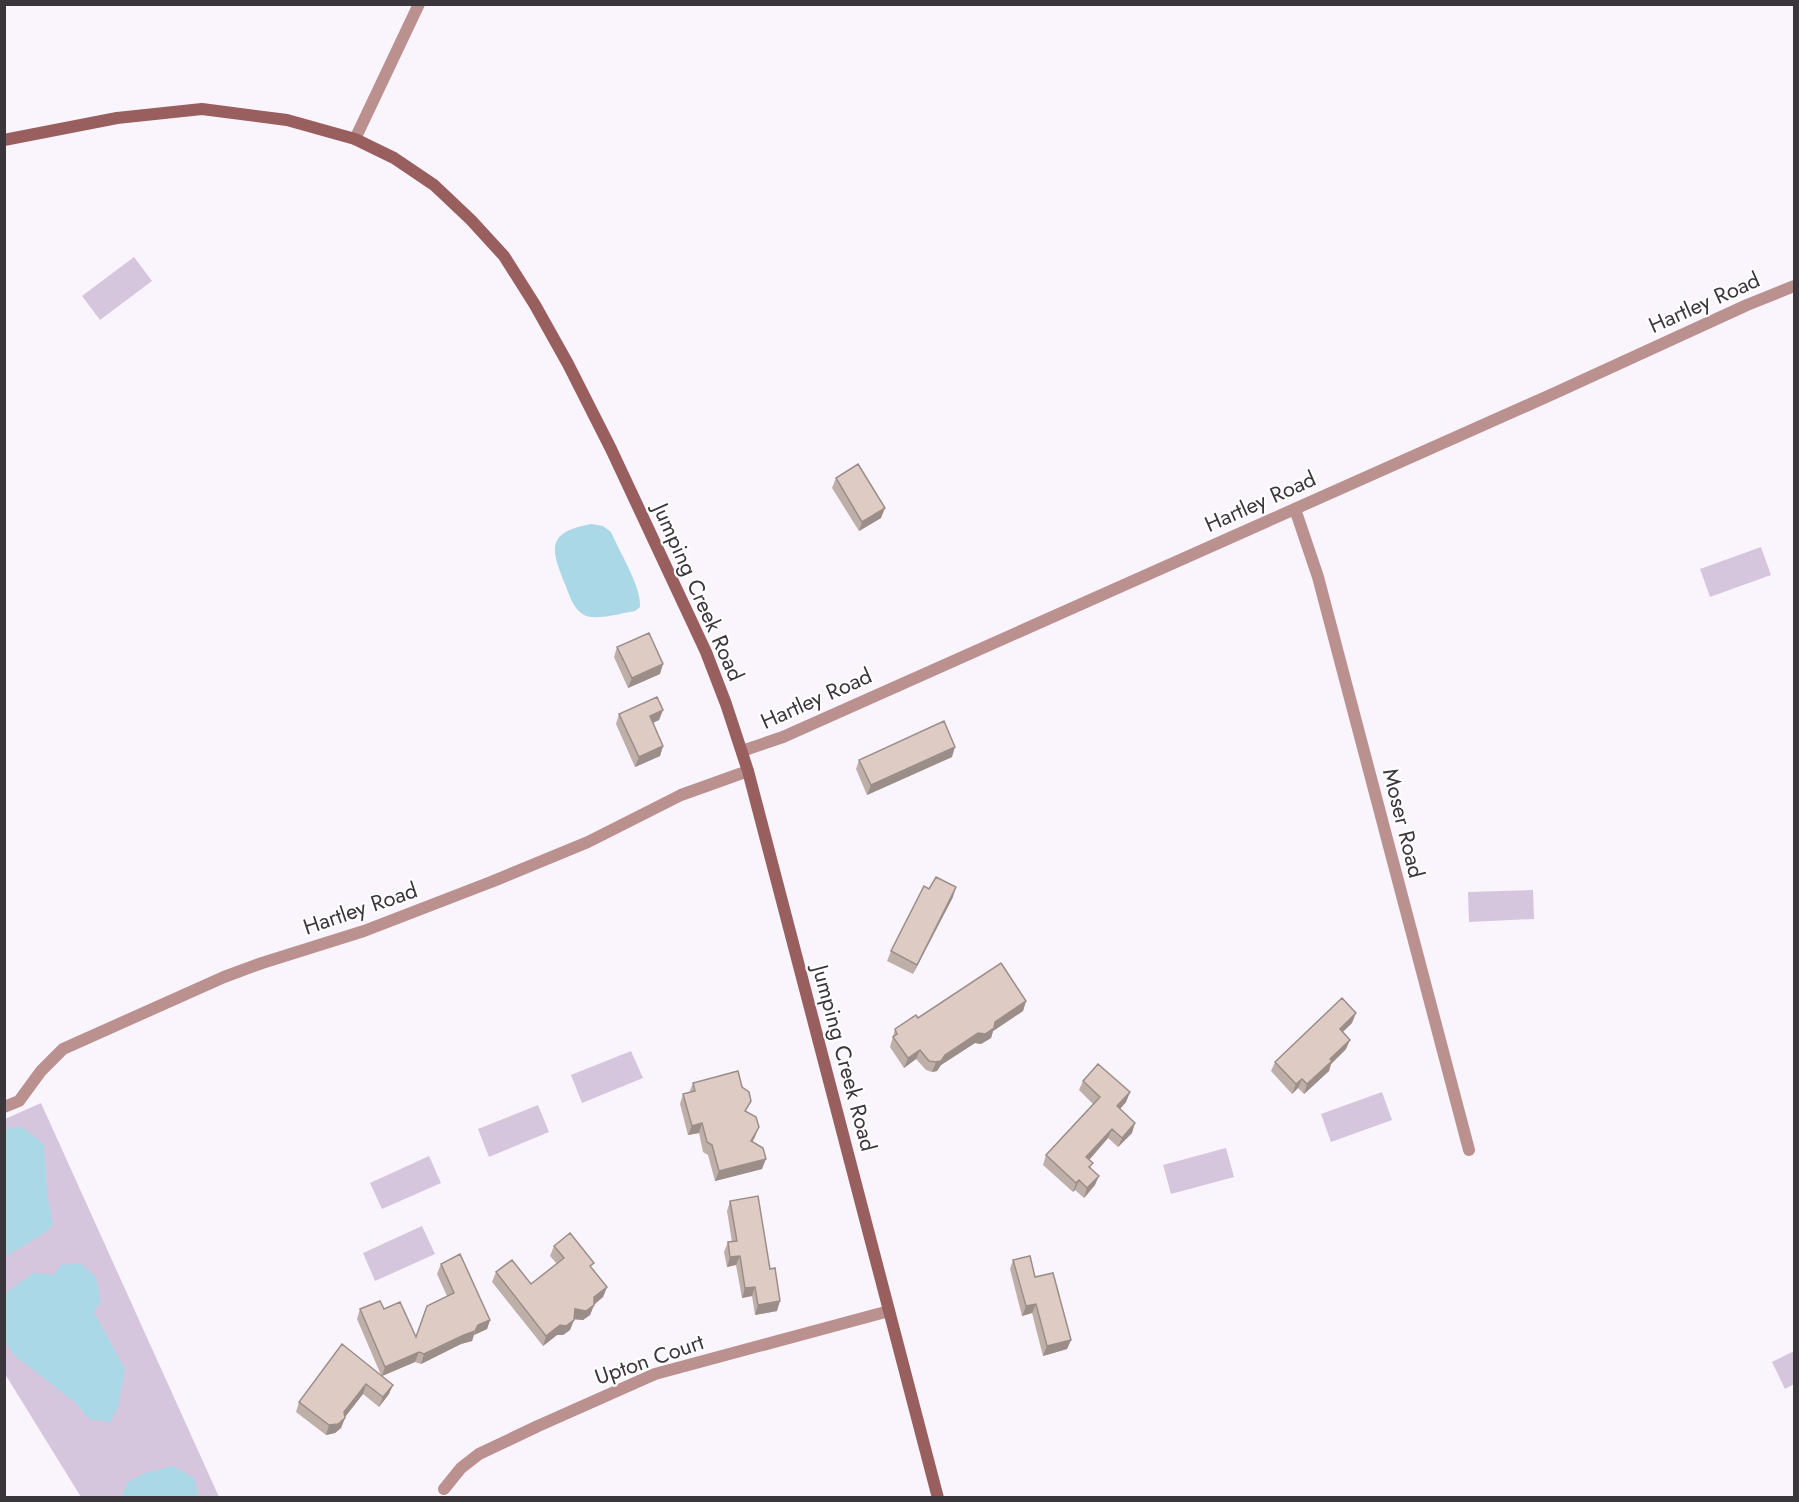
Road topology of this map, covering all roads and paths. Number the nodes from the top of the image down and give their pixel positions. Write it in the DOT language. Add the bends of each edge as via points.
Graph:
graph roads {
  1 [pos="419,4"];
  2 [pos="355,139"];
  3 [pos="4,140"];
  4 [pos="1794,286"];
  5 [pos="1295,508"];
  6 [pos="742,752"];
  7 [pos="748,771"];
  8 [pos="4,1107"];
  9 [pos="1469,1150"];
  10 [pos="889,1311"];
  11 [pos="444,1489"];
  12 [pos="938,1497"];
  1 -- 2 [label="street"];
  2 -- 3 [label="main road, Jumping Creek Road" via="287,120 202,109 117,118"];
  2 -- 6 [label="main road, Jumping Creek Road" via="394,158 434,185 504,256 535,305 611,449 667,567 706,652"];
  4 -- 5 [label="street, Hartley Road"];
  5 -- 6 [label="street, Hartley Road"];
  5 -- 9 [label="street, Moser Road" via="1318,577"];
  6 -- 7 [label="main road, Jumping Creek Road"];
  7 -- 8 [label="street, Hartley Road" via="681,795 588,842 491,882 364,931 224,977 63,1049 19,1101"];
  7 -- 10 [label="main road, Jumping Creek Road"];
  10 -- 11 [label="street, Upton Court" via="655,1374 479,1454"];
  10 -- 12 [label="main road, Jumping Creek Road"];
}
